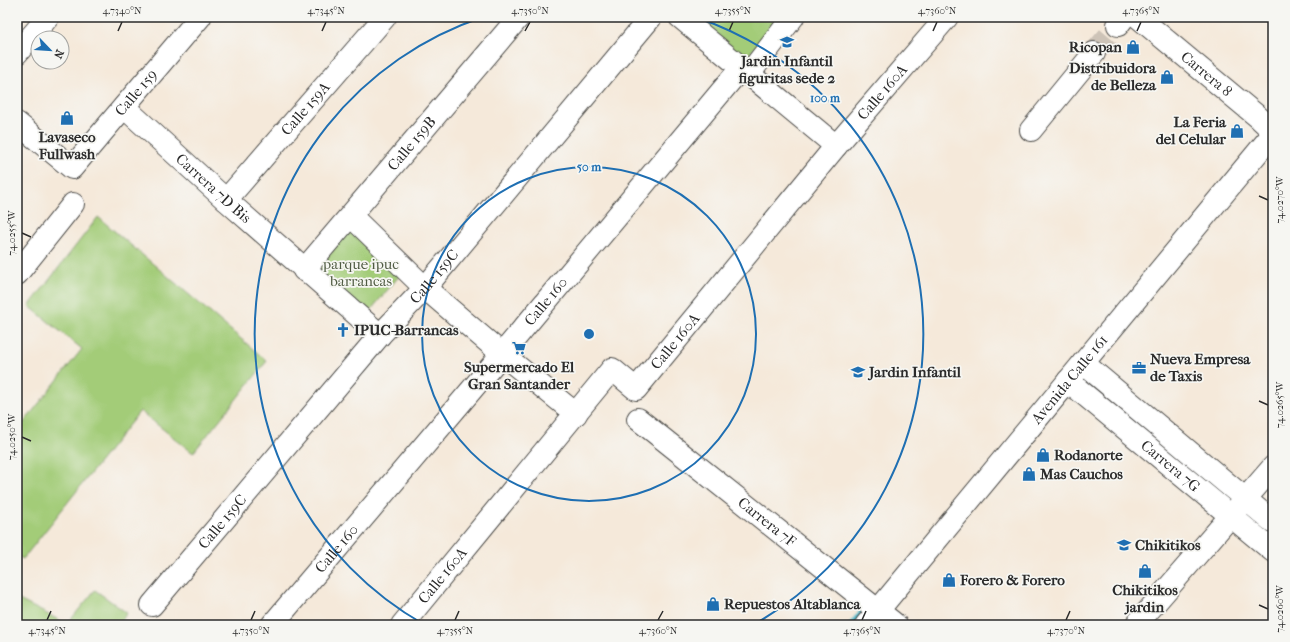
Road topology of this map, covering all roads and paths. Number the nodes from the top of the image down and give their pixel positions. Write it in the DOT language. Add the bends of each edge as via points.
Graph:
graph roads {
  1 [pos="48,17"];
  2 [pos="200,17"];
  3 [pos="385,17"];
  4 [pos="519,17"];
  5 [pos="651,17"];
  6 [pos="680,17"];
  7 [pos="793,17"];
  8 [pos="947,17"];
  9 [pos="1138,17"];
  10 [pos="1094,53"];
  11 [pos="17,54"];
  12 [pos="745,71"];
  13 [pos="124,107"];
  14 [pos="17,123"];
  15 [pos="1031,130"];
  16 [pos="1273,133"];
  17 [pos="836,146"];
  18 [pos="226,200"];
  19 [pos="73,204"];
  20 [pos="351,216"];
  21 [pos="304,270"];
  22 [pos="17,274"];
  23 [pos="425,288"];
  24 [pos="380,335"];
  25 [pos="502,354"];
  26 [pos="1083,363"];
  27 [pos="1068,381"];
  28 [pos="576,414"];
  29 [pos="638,419"];
  30 [pos="1273,467"];
  31 [pos="1245,499"];
  32 [pos="1231,516"];
  33 [pos="1273,522"];
  34 [pos="1273,551"];
  35 [pos="152,605"];
  36 [pos="872,618"];
  37 [pos="272,625"];
  38 [pos="402,625"];
  39 [pos="896,625"];
  40 [pos="1136,625"];
  1 -- 11 [label="street"];
  2 -- 13 [label="street, Calle 159"];
  3 -- 18 [label="street, Calle 159A"];
  4 -- 20 [label="street, Calle 159B"];
  5 -- 23 [label="street, Calle 159C"];
  6 -- 12 [label="street"];
  7 -- 12 [label="street, Calle 160"];
  8 -- 17 [label="street, Calle 160A"];
  9 -- 16 [label="street, Carrera 8" via="1257,116"];
  10 -- 15 [label="street"];
  12 -- 17 [label="street"];
  12 -- 25 [label="street, Calle 160"];
  13 -- 14 [label="street, Calle 159" via="72,168"];
  13 -- 18 [label="street, Carrera 7D Bis"];
  16 -- 26 [label="street, Avenida Calle 161"];
  17 -- 28 [label="street, Calle 160A" via="636,389 612,369"];
  18 -- 21 [label="street, Carrera 7D Bis"];
  19 -- 22 [label="street"];
  20 -- 21 [label="street, Calle 159B"];
  20 -- 23 [label="street"];
  21 -- 24 [label="street, Carrera 7D Bis"];
  23 -- 24 [label="street, Calle 159C"];
  23 -- 25 [label="street"];
  24 -- 35 [label="street, Calle 159C"];
  25 -- 28 [label="street"];
  25 -- 37 [label="street, Calle 160"];
  26 -- 27 [label="street, Avenida Calle 161"];
  26 -- 31 [label="street, Carrera 7G"];
  27 -- 32 [label="street, Carrera 7G"];
  27 -- 36 [label="street, Avenida Calle 161"];
  28 -- 38 [label="street, Calle 160A"];
  29 -- 36 [label="street, Carrera 7F"];
  30 -- 31 [label="street"];
  31 -- 32 [label="street"];
  31 -- 33 [label="street, Carrera 7G"];
  32 -- 34 [label="street, Carrera 7G"];
  32 -- 40 [label="street"];
  36 -- 39 [label="street, Carrera 7F"];
}
